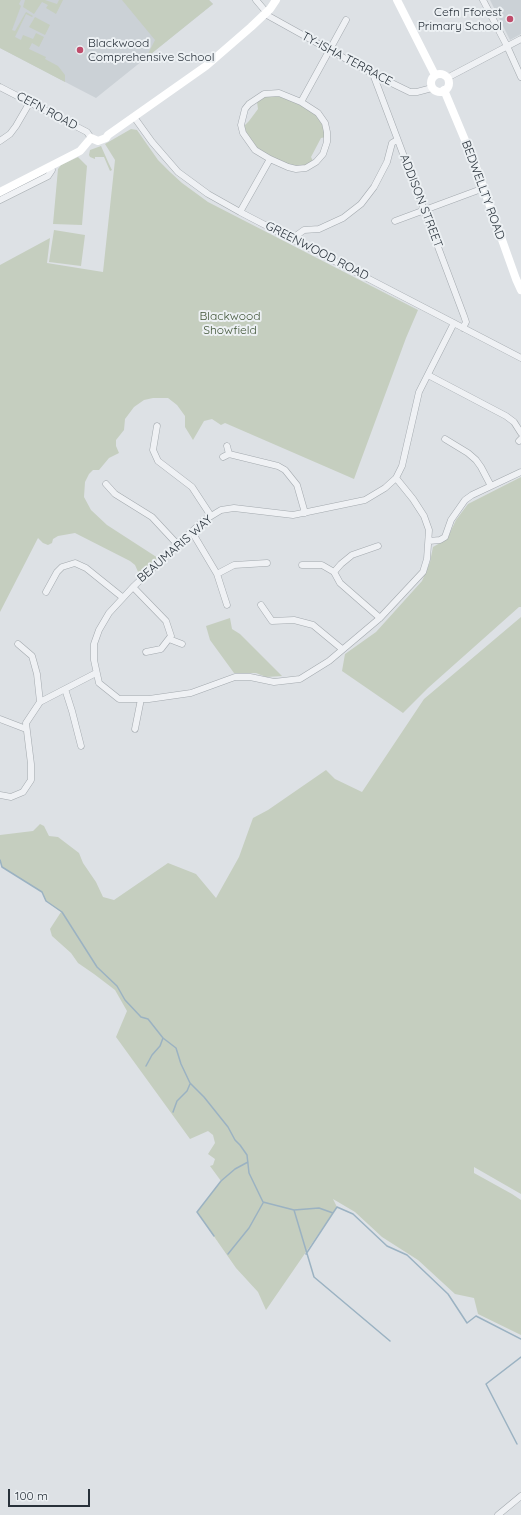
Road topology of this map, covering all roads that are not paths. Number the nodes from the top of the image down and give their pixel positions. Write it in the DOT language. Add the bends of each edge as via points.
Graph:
graph roads {
  1 [pos="256,0"];
  2 [pos="276,0"];
  3 [pos="397,0"];
  4 [pos="484,2"];
  5 [pos="266,13"];
  6 [pos="346,20"];
  7 [pos="521,39"];
  8 [pos="507,46"];
  9 [pos="330,50"];
  10 [pos="373,74"];
  11 [pos="435,75"];
  12 [pos="521,77"];
  13 [pos="447,78"];
  14 [pos="0,87"];
  15 [pos="432,88"];
  16 [pos="444,90"];
  17 [pos="30,102"];
  18 [pos="301,102"];
  19 [pos="134,118"];
  20 [pos="91,138"];
  21 [pos="398,140"];
  22 [pos="0,141"];
  23 [pos="270,159"];
  24 [pos="51,166"];
  25 [pos="484,188"];
  26 [pos="0,192"];
  27 [pos="0,200"];
  28 [pos="425,210"];
  29 [pos="240,212"];
  30 [pos="396,221"];
  31 [pos="293,238"];
  32 [pos="521,290"];
  33 [pos="454,323"];
  34 [pos="463,328"];
  35 [pos="521,358"];
  36 [pos="428,376"];
  37 [pos="157,426"];
  38 [pos="521,433"];
  39 [pos="445,439"];
  40 [pos="227,446"];
  41 [pos="521,472"];
  42 [pos="396,478"];
  43 [pos="106,484"];
  44 [pos="491,486"];
  45 [pos="305,513"];
  46 [pos="211,516"];
  47 [pos="192,532"];
  48 [pos="429,541"];
  49 [pos="178,545"];
  50 [pos="378,546"];
  51 [pos="267,563"];
  52 [pos="302,566"];
  53 [pos="334,572"];
  54 [pos="217,574"];
  55 [pos="133,587"];
  56 [pos="46,592"];
  57 [pos="122,597"];
  58 [pos="228,605"];
  59 [pos="261,605"];
  60 [pos="380,618"];
  61 [pos="169,639"];
  62 [pos="18,644"];
  63 [pos="182,644"];
  64 [pos="342,649"];
  65 [pos="146,652"];
  66 [pos="96,673"];
  67 [pos="65,689"];
  68 [pos="141,699"];
  69 [pos="40,702"];
  70 [pos="0,719"];
  71 [pos="26,728"];
  72 [pos="135,729"];
  73 [pos="81,746"];
  74 [pos="0,795"];
  75 [pos="521,1496"];
  76 [pos="498,1515"];
  1 -- 5 [label="street, TY-ISHA TERRACE"];
  2 -- 5 [label="street"];
  3 -- 11 [label="street"];
  4 -- 8 [label="street"];
  5 -- 9 [label="street, TY-ISHA TERRACE"];
  5 -- 19 [label="street" via="206,66"];
  6 -- 9 [label="street"];
  7 -- 8 [label="street"];
  8 -- 12 [label="street"];
  8 -- 13 [label="street"];
  9 -- 10 [label="street, TY-ISHA TERRACE"];
  9 -- 18 [label="street"];
  10 -- 15 [label="street, TY-ISHA TERRACE" via="410,92"];
  10 -- 21 [label="street, ADDISON STREET"];
  11 -- 13 [label="street" via="443,74"];
  11 -- 15 [label="street" via="432,79"];
  13 -- 16 [label="street" via="448,86"];
  14 -- 17 [label="street, CEFN ROAD"];
  15 -- 16 [label="street"];
  16 -- 25 [label="street, BEDWELLTY ROAD"];
  17 -- 20 [label="street, CEFN ROAD" via="87,132"];
  17 -- 22 [label="street" via="10,134"];
  18 -- 23 [label="street" via="318,114 325,123 327,142 323,154 306,168 296,169"];
  18 -- 23 [label="street" via="279,93 264,94 256,98 246,109 242,125 243,134 254,150"];
  19 -- 20 [label="street" via="108,135"];
  19 -- 29 [label="street, GREENWOOD ROAD" via="178,172 208,194"];
  20 -- 24 [label="street" via="80,151"];
  21 -- 28 [label="street, ADDISON STREET"];
  21 -- 31 [label="street" via="392,143 377,181 362,204 343,218 319,229 304,230"];
  23 -- 29 [label="street"];
  24 -- 26 [label="street"];
  24 -- 27 [label="street" via="52,170 48,176"];
  25 -- 28 [label="street"];
  25 -- 32 [label="street, BEDWELLTY ROAD"];
  28 -- 30 [label="street"];
  28 -- 34 [label="street, ADDISON STREET" via="466,322"];
  29 -- 31 [label="street, GREENWOOD ROAD"];
  31 -- 33 [label="street, GREENWOOD ROAD"];
  33 -- 34 [label="street, GREENWOOD ROAD"];
  33 -- 36 [label="street, BEAUMARIS WAY"];
  34 -- 35 [label="street, GREENWOOD ROAD"];
  36 -- 38 [label="street" via="506,416 514,422"];
  36 -- 42 [label="street, BEAUMARIS WAY" via="417,396 402,466"];
  37 -- 46 [label="street" via="152,435 153,450 158,460 192,487"];
  39 -- 44 [label="street" via="476,460"];
  40 -- 45 [label="street" via="226,455 278,466 285,470 297,485"];
  41 -- 44 [label="street"];
  42 -- 45 [label="street, BEAUMARIS WAY" via="365,500"];
  42 -- 48 [label="street, BEAUMARIS WAY" via="424,516 429,530"];
  43 -- 49 [label="street" via="114,494 152,517"];
  44 -- 48 [label="street" via="464,500 451,520 445,537"];
  45 -- 46 [label="street, BEAUMARIS WAY" via="293,515 234,508 221,510"];
  46 -- 47 [label="street, BEAUMARIS WAY"];
  47 -- 49 [label="street, BEAUMARIS WAY"];
  47 -- 54 [label="street"];
  48 -- 60 [label="street, BEAUMARIS WAY" via="423,572"];
  49 -- 55 [label="street, BEAUMARIS WAY"];
  50 -- 53 [label="street" via="372,551 346,560"];
  51 -- 54 [label="street" via="234,565"];
  52 -- 53 [label="street" via="322,565"];
  53 -- 60 [label="street" via="340,583"];
  54 -- 58 [label="street"];
  55 -- 57 [label="street, BEAUMARIS WAY"];
  55 -- 61 [label="street" via="166,620 171,636"];
  56 -- 57 [label="street" via="53,587 54,577 62,567 75,563 86,568"];
  57 -- 66 [label="street, BEAUMARIS WAY" via="109,613 94,644"];
  59 -- 64 [label="street" via="272,621 294,620 313,625"];
  60 -- 64 [label="street, BEAUMARIS WAY"];
  61 -- 63 [label="street"];
  61 -- 65 [label="street" via="162,649"];
  62 -- 69 [label="street" via="32,656"];
  64 -- 68 [label="street, BEAUMARIS WAY" via="329,661 300,678 274,682 250,677 235,678 192,693"];
  66 -- 67 [label="street"];
  66 -- 68 [label="street, BEAUMARIS WAY" via="99,683 119,699"];
  67 -- 69 [label="street"];
  67 -- 73 [label="street"];
  68 -- 72 [label="street"];
  69 -- 71 [label="street" via="26,723"];
  70 -- 71 [label="street"];
  71 -- 74 [label="street" via="31,780 23,792 11,797"];
  75 -- 76 [label="street"];
}
